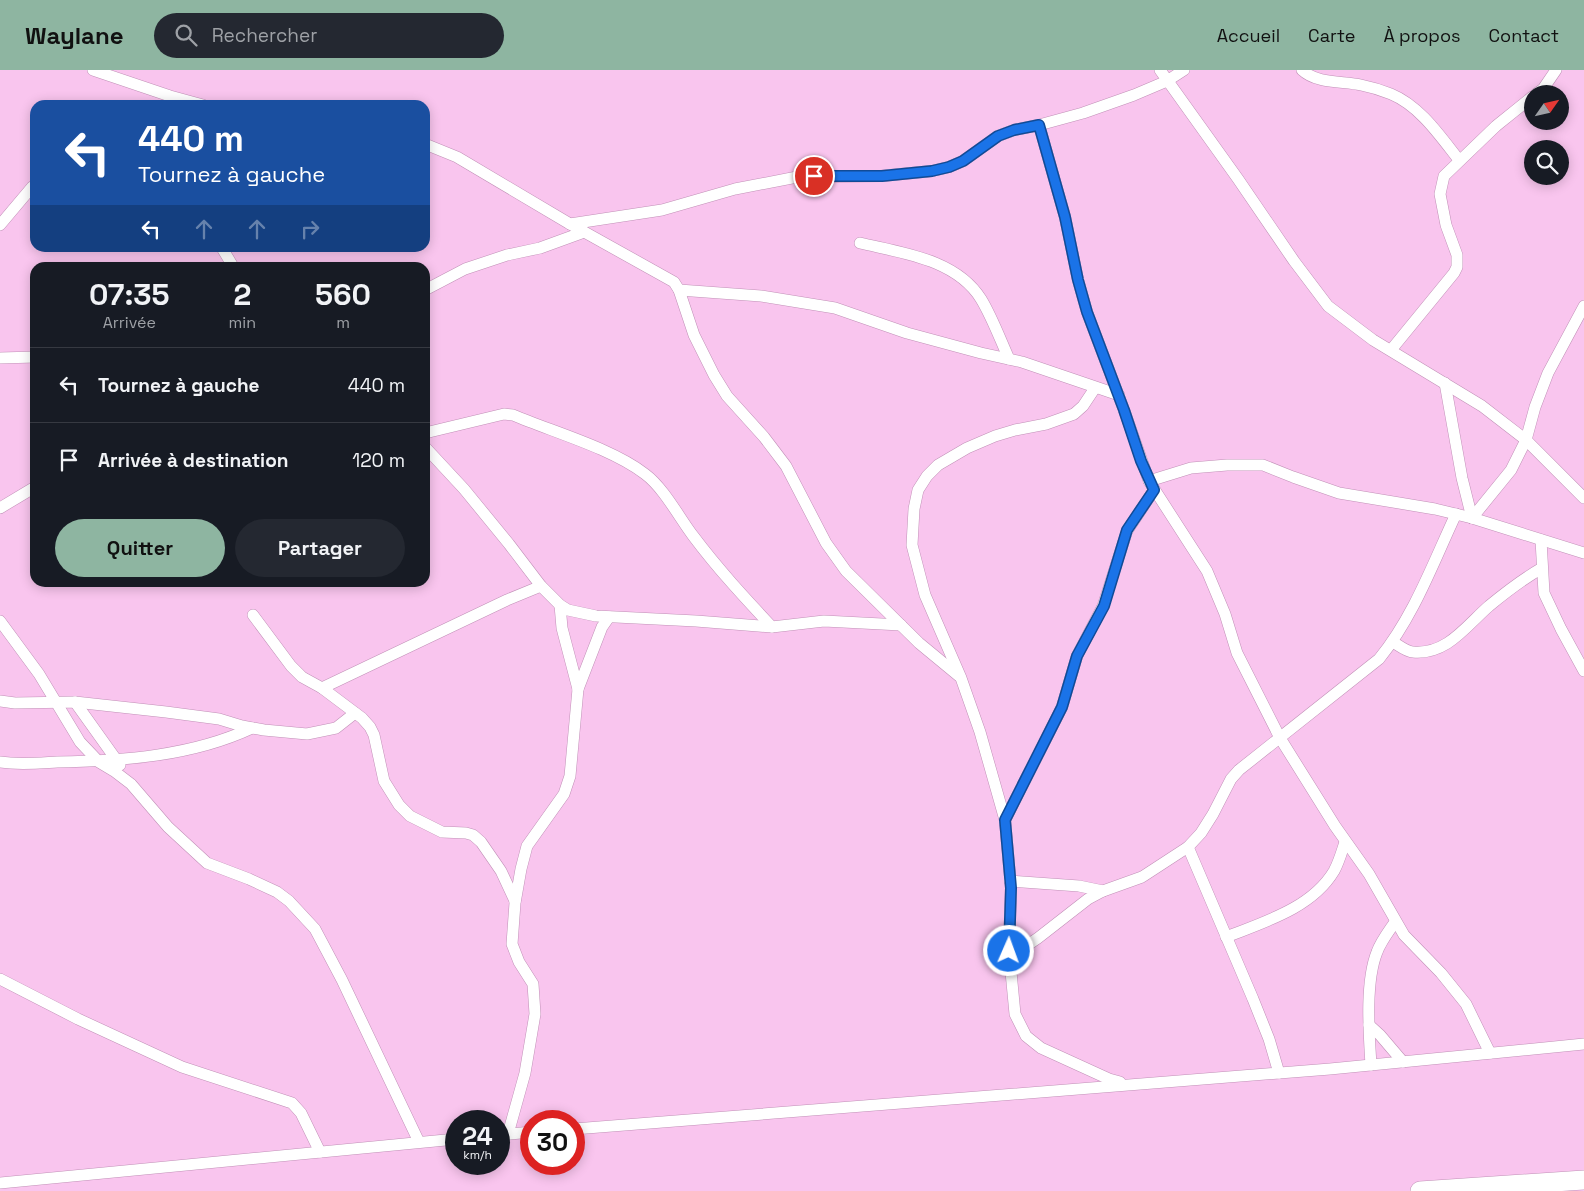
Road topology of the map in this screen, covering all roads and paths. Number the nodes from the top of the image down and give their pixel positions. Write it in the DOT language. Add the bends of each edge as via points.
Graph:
graph roads {
  1 [pos="93,70"];
  2 [pos="1160,70"];
  3 [pos="1184,70"];
  4 [pos="1302,70"];
  5 [pos="1556,70"];
  6 [pos="1167,81"];
  7 [pos="1545,85"];
  8 [pos="185,100"];
  9 [pos="1524,103"];
  10 [pos="1039,125"];
  11 [pos="430,146"];
  12 [pos="1459,160"];
  13 [pos="30,189"];
  14 [pos="570,224"];
  15 [pos="0,225"];
  16 [pos="584,232"];
  17 [pos="860,244"];
  18 [pos="430,288"];
  19 [pos="679,290"];
  20 [pos="1584,306"];
  21 [pos="1391,350"];
  22 [pos="0,358"];
  23 [pos="30,358"];
  24 [pos="1009,359"];
  25 [pos="1445,383"];
  26 [pos="1095,388"];
  27 [pos="1119,396"];
  28 [pos="430,432"];
  29 [pos="1526,440"];
  30 [pos="430,453"];
  31 [pos="1151,486"];
  32 [pos="30,491"];
  33 [pos="1584,498"];
  34 [pos="0,508"];
  35 [pos="1456,514"];
  36 [pos="1472,518"];
  37 [pos="1541,540"];
  38 [pos="1584,552"];
  39 [pos="1542,568"];
  40 [pos="541,586"];
  41 [pos="560,605"];
  42 [pos="253,615"];
  43 [pos="609,617"];
  44 [pos="0,621"];
  45 [pos="901,625"];
  46 [pos="772,627"];
  47 [pos="1392,642"];
  48 [pos="1584,671"];
  49 [pos="961,678"];
  50 [pos="322,688"];
  51 [pos="578,688"];
  52 [pos="0,701"];
  53 [pos="75,702"];
  54 [pos="57,703"];
  55 [pos="355,714"];
  56 [pos="252,728"];
  57 [pos="1280,738"];
  58 [pos="117,760"];
  59 [pos="0,762"];
  60 [pos="99,762"];
  61 [pos="131,784"];
  62 [pos="1005,820"];
  63 [pos="1346,842"];
  64 [pos="1188,847"];
  65 [pos="1010,881"];
  66 [pos="1103,891"];
  67 [pos="516,903"];
  68 [pos="1395,922"];
  69 [pos="1226,937"];
  70 [pos="1010,957"];
  71 [pos="0,979"];
  72 [pos="1369,1025"];
  73 [pos="1584,1044"];
  74 [pos="1490,1053"];
  75 [pos="1402,1062"];
  76 [pos="1371,1065"];
  77 [pos="1279,1073"];
  78 [pos="1130,1084"];
  79 [pos="510,1115"];
  80 [pos="585,1128"];
  81 [pos="445,1140"];
  82 [pos="419,1142"];
  83 [pos="320,1152"];
  84 [pos="1584,1180"];
  85 [pos="0,1183"];
  86 [pos="1420,1191"];
  1 -- 8 [label="street"];
  2 -- 6 [label="street"];
  3 -- 6 [label="street"];
  4 -- 12 [label="street" via="1321,79 1392,94 1427,120"];
  5 -- 7 [label="street"];
  6 -- 10 [label="street" via="1134,95"];
  6 -- 21 [label="street" via="1328,306"];
  9 -- 12 [label="street"];
  10 -- 14 [label="street" via="998,136 963,161 932,171 882,176 797,177 735,189 662,210"];
  10 -- 27 [label="street" via="1087,312"];
  11 -- 14 [label="street" via="457,157"];
  12 -- 21 [label="street" via="1444,176 1440,194 1457,267"];
  13 -- 15 [label="street"];
  14 -- 16 [label="street"];
  16 -- 18 [label="street" via="465,270"];
  16 -- 19 [label="street" via="674,282"];
  17 -- 24 [label="street" via="923,258 944,266 965,280 981,299"];
  19 -- 24 [label="street" via="761,296 835,308 907,333"];
  19 -- 45 [label="street" via="694,335 727,396 786,466 826,544 846,571"];
  20 -- 29 [label="street" via="1548,373"];
  21 -- 25 [label="street"];
  22 -- 23 [label="street"];
  24 -- 26 [label="street"];
  25 -- 29 [label="street"];
  25 -- 36 [label="street"];
  26 -- 27 [label="street"];
  26 -- 49 [label="street" via="1074,414 1014,430 966,448 938,465 918,490 912,545 925,595"];
  27 -- 31 [label="street"];
  28 -- 46 [label="street" via="504,414 513,415 601,449 637,468 654,482 726,578"];
  29 -- 33 [label="street"];
  29 -- 36 [label="street" via="1511,470"];
  30 -- 40 [label="street"];
  31 -- 35 [label="street" via="1191,468 1226,464 1264,465 1340,493"];
  31 -- 57 [label="street" via="1207,571 1237,653"];
  31 -- 62 [label="street" via="1127,530 1104,606 1077,656 1062,707"];
  32 -- 34 [label="street"];
  35 -- 36 [label="street"];
  35 -- 47 [label="street" via="1411,611"];
  36 -- 37 [label="street"];
  37 -- 38 [label="street"];
  37 -- 39 [label="street"];
  39 -- 47 [label="street" via="1519,581 1442,647 1412,652"];
  39 -- 48 [label="street" via="1544,593"];
  40 -- 41 [label="street"];
  40 -- 50 [label="street"];
  41 -- 43 [label="street" via="568,610"];
  41 -- 51 [label="street" via="562,628"];
  42 -- 50 [label="street" via="291,666 302,677"];
  43 -- 46 [label="street"];
  43 -- 51 [label="street"];
  44 -- 54 [label="street"];
  45 -- 46 [label="street" via="824,621"];
  45 -- 49 [label="street"];
  47 -- 57 [label="street" via="1379,659"];
  49 -- 62 [label="street"];
  50 -- 55 [label="street"];
  51 -- 67 [label="street" via="570,776 564,794 527,846"];
  52 -- 54 [label="street"];
  53 -- 54 [label="street"];
  53 -- 56 [label="street" via="220,719"];
  53 -- 58 [label="street"];
  54 -- 60 [label="street" via="80,742"];
  55 -- 56 [label="street" via="336,728 307,734"];
  55 -- 67 [label="street" via="374,735 384,781 399,805 410,816 435,829 466,833 481,842"];
  56 -- 58 [label="street" via="208,745"];
  57 -- 63 [label="street"];
  57 -- 64 [label="street" via="1231,779 1201,833"];
  58 -- 60 [label="street"];
  58 -- 61 [label="street"];
  59 -- 60 [label="street"];
  60 -- 61 [label="street"];
  61 -- 82 [label="street" via="168,827 207,863 277,892 314,929 342,980"];
  62 -- 65 [label="street"];
  63 -- 68 [label="street" via="1369,874"];
  63 -- 69 [label="street" via="1335,870 1307,900 1277,917"];
  64 -- 66 [label="street" via="1142,876"];
  64 -- 69 [label="street"];
  65 -- 66 [label="street"];
  65 -- 70 [label="street"];
  66 -- 70 [label="street"];
  67 -- 79 [label="street" via="512,944 533,984 535,1014 525,1073"];
  68 -- 72 [label="street" via="1377,951 1372,970"];
  68 -- 74 [label="street" via="1466,1004"];
  69 -- 77 [label="street" via="1269,1039"];
  70 -- 78 [label="street" via="1015,1014 1026,1036 1041,1048 1070,1062 1109,1079"];
  71 -- 83 [label="street" via="182,1067 292,1103 302,1113"];
  72 -- 75 [label="street"];
  72 -- 76 [label="street"];
  73 -- 74 [label="street"];
  74 -- 75 [label="street"];
  75 -- 76 [label="street"];
  76 -- 77 [label="street"];
  77 -- 78 [label="street"];
  78 -- 80 [label="street"];
  81 -- 82 [label="street"];
  82 -- 83 [label="street"];
  83 -- 85 [label="street"];
  84 -- 86 [label="highway"];
}
